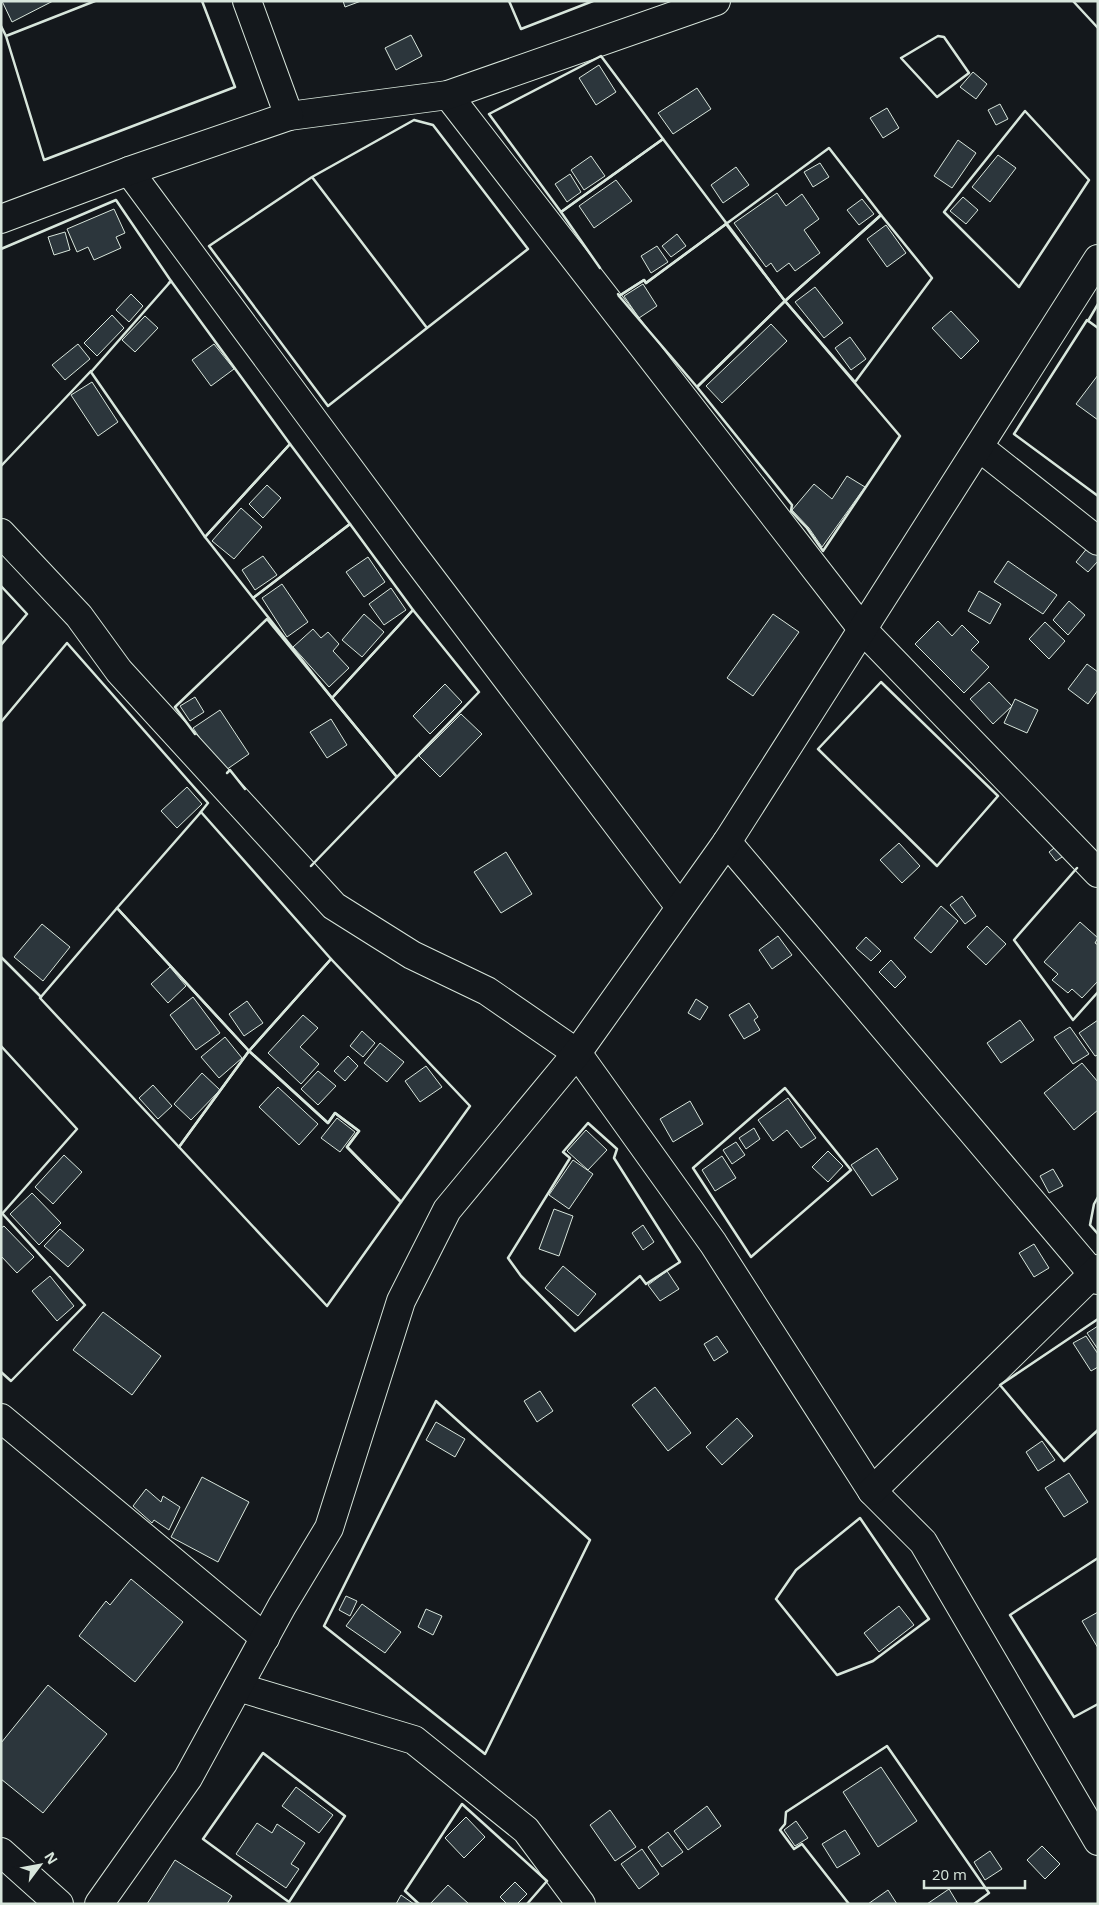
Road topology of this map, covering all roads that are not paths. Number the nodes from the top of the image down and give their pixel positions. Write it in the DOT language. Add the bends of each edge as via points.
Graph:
graph roads {
  1 [pos="247,1"];
  2 [pos="716,1"];
  3 [pos="448,95"];
  4 [pos="289,116"];
  5 [pos="129,171"];
  6 [pos="1,218"];
  7 [pos="1098,259"];
  8 [pos="979,447"];
  9 [pos="1,533"];
  10 [pos="1098,541"];
  11 [pos="863,630"];
  12 [pos="727,842"];
  13 [pos="1098,874"];
  14 [pos="680,907"];
  15 [pos="577,1053"];
  16 [pos="1096,1274"];
  17 [pos="1,1418"];
  18 [pos="872,1490"];
  19 [pos="265,1638"];
  20 [pos="238,1687"];
  21 [pos="1098,1841"];
  22 [pos="1,1852"];
  23 [pos="59,1904"];
  24 [pos="99,1904"];
  25 [pos="581,1904"];
  1 -- 4 [label="street"];
  2 -- 3 [label="street"];
  3 -- 4 [label="street"];
  3 -- 11 [label="street"];
  4 -- 5 [label="street"];
  5 -- 6 [label="street"];
  5 -- 14 [label="street" via="411,552"];
  7 -- 8 [label="street"];
  8 -- 10 [label="street"];
  8 -- 11 [label="street"];
  9 -- 15 [label="street" via="79,616 119,671 334,906 412,955 487,991"];
  11 -- 12 [label="street"];
  11 -- 13 [label="street"];
  12 -- 14 [label="street"];
  12 -- 16 [label="street"];
  14 -- 15 [label="street"];
  15 -- 18 [label="street" via="712,1243"];
  15 -- 19 [label="street" via="447,1210 400,1301 329,1528"];
  16 -- 18 [label="street"];
  17 -- 19 [label="street"];
  18 -- 21 [label="street" via="923,1542"];
  19 -- 20 [label="street"];
  20 -- 24 [label="street" via="188,1778"];
  20 -- 25 [label="street" via="414,1740 526,1830"];
  22 -- 23 [label="street"];
}
